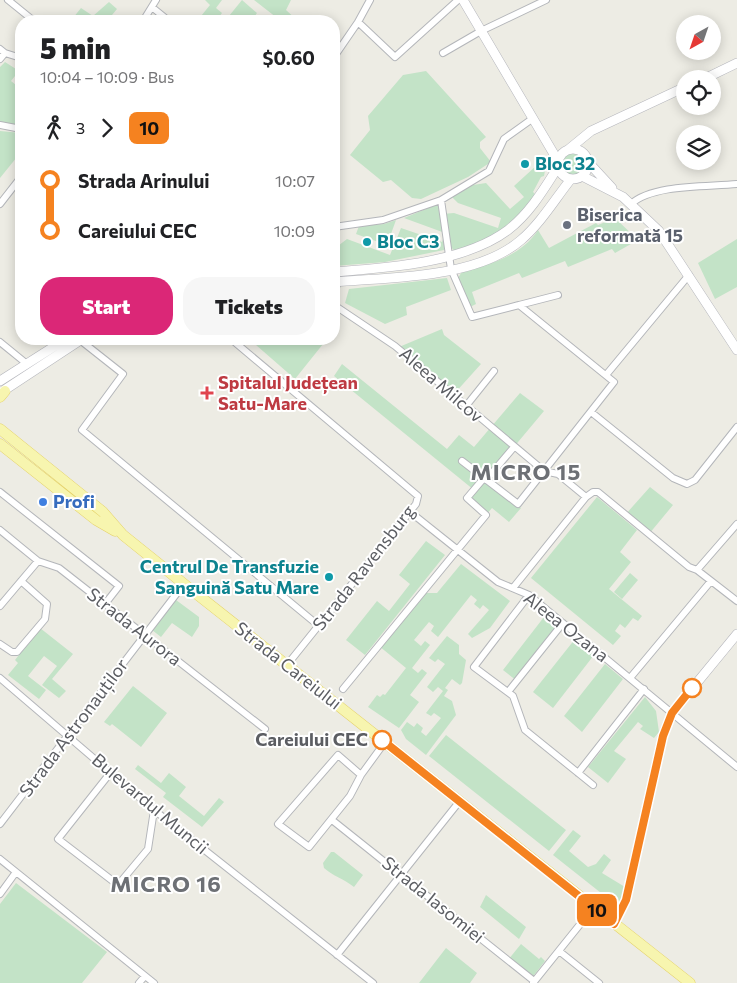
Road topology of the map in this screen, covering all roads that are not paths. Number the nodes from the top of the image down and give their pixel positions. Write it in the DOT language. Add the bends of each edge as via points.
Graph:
graph roads {
  1 [pos="8,0"];
  2 [pos="156,0"];
  3 [pos="370,0"];
  4 [pos="458,0"];
  5 [pos="463,0"];
  6 [pos="546,0"];
  7 [pos="153,8"];
  8 [pos="27,15"];
  9 [pos="148,15"];
  10 [pos="161,15"];
  11 [pos="358,22"];
  12 [pos="480,31"];
  13 [pos="340,49"];
  14 [pos="2,51"];
  15 [pos="443,53"];
  16 [pos="15,56"];
  17 [pos="0,59"];
  18 [pos="737,63"];
  19 [pos="721,71"];
  20 [pos="676,91"];
  21 [pos="532,119"];
  22 [pos="0,125"];
  23 [pos="15,128"];
  24 [pos="591,131"];
  25 [pos="550,143"];
  26 [pos="567,150"];
  27 [pos="586,157"];
  28 [pos="558,164"];
  29 [pos="582,176"];
  30 [pos="572,179"];
  31 [pos="737,184"];
  32 [pos="15,185"];
  33 [pos="615,192"];
  34 [pos="441,200"];
  35 [pos="0,204"];
  36 [pos="631,204"];
  37 [pos="340,226"];
  38 [pos="450,255"];
  39 [pos="451,269"];
  40 [pos="340,271"];
  41 [pos="689,275"];
  42 [pos="340,282"];
  43 [pos="558,296"];
  44 [pos="520,305"];
  45 [pos="340,309"];
  46 [pos="0,342"];
  47 [pos="57,345"];
  48 [pos="72,345"];
  49 [pos="88,345"];
  50 [pos="238,345"];
  51 [pos="737,350"];
  52 [pos="27,364"];
  53 [pos="494,372"];
  54 [pos="606,375"];
  55 [pos="0,380"];
  56 [pos="2,394"];
  57 [pos="466,406"];
  58 [pos="591,412"];
  59 [pos="737,427"];
  60 [pos="1,428"];
  61 [pos="0,444"];
  62 [pos="514,448"];
  63 [pos="462,461"];
  64 [pos="544,471"];
  65 [pos="485,479"];
  66 [pos="0,492"];
  67 [pos="586,497"];
  68 [pos="409,512"];
  69 [pos="737,524"];
  70 [pos="0,530"];
  71 [pos="123,535"];
  72 [pos="458,551"];
  73 [pos="38,561"];
  74 [pos="697,570"];
  75 [pos="21,581"];
  76 [pos="711,581"];
  77 [pos="184,584"];
  78 [pos="513,588"];
  79 [pos="529,595"];
  80 [pos="737,601"];
  81 [pos="105,604"];
  82 [pos="0,606"];
  83 [pos="563,623"];
  84 [pos="319,626"];
  85 [pos="737,634"];
  86 [pos="144,635"];
  87 [pos="0,644"];
  88 [pos="286,665"];
  89 [pos="0,678"];
  90 [pos="630,678"];
  91 [pos="343,689"];
  92 [pos="644,690"];
  93 [pos="508,692"];
  94 [pos="672,713"];
  95 [pos="265,729"];
  96 [pos="69,735"];
  97 [pos="385,742"];
  98 [pos="737,767"];
  99 [pos="111,772"];
  100 [pos="578,773"];
  101 [pos="361,775"];
  102 [pos="593,785"];
  103 [pos="460,802"];
  104 [pos="154,810"];
  105 [pos="332,820"];
  106 [pos="0,824"];
  107 [pos="0,859"];
  108 [pos="16,872"];
  109 [pos="401,874"];
  110 [pos="0,894"];
  111 [pos="594,907"];
  112 [pos="614,924"];
  113 [pos="559,951"];
  114 [pos="337,955"];
  115 [pos="145,976"];
  116 [pos="533,982"];
  117 [pos="597,982"];
  118 [pos="139,983"];
  119 [pos="154,983"];
  120 [pos="373,983"];
  121 [pos="690,983"];
  1 -- 8 [label="street"];
  2 -- 7 [label="street"];
  3 -- 11 [label="street"];
  4 -- 11 [label="street" via="395,57"];
  5 -- 12 [label="street"];
  6 -- 12 [label="street"];
  7 -- 9 [label="street"];
  7 -- 10 [label="street"];
  11 -- 13 [label="street"];
  12 -- 15 [label="street"];
  12 -- 21 [label="street"];
  14 -- 16 [label="street"];
  14 -- 17 [label="street"];
  18 -- 19 [label="street"];
  20 -- 24 [label="street"];
  21 -- 25 [label="street"];
  21 -- 34 [label="street" via="504,140 489,171"];
  22 -- 23 [label="street"];
  24 -- 26 [label="street"];
  24 -- 27 [label="street"];
  25 -- 26 [label="street"];
  25 -- 28 [label="street"];
  26 -- 27 [label="street" via="574,148"];
  26 -- 28 [label="street"];
  27 -- 29 [label="street" via="586,172"];
  27 -- 33 [label="street"];
  28 -- 30 [label="street" via="561,173"];
  28 -- 38 [label="street" via="528,212 509,229 490,241"];
  29 -- 30 [label="street"];
  29 -- 33 [label="street"];
  30 -- 39 [label="street" via="521,240 497,256"];
  31 -- 36 [label="street" via="654,192 639,197"];
  32 -- 35 [label="street"];
  33 -- 36 [label="street"];
  34 -- 37 [label="street" via="383,220"];
  34 -- 38 [label="street"];
  36 -- 41 [label="street" via="658,231"];
  38 -- 39 [label="street"];
  38 -- 40 [label="street"];
  39 -- 42 [label="street"];
  39 -- 44 [label="street" via="472,317"];
  41 -- 51 [label="street"];
  41 -- 54 [label="street"];
  43 -- 44 [label="street"];
  44 -- 54 [label="street"];
  45 -- 57 [label="street, Aleea Milcov" via="395,346"];
  46 -- 52 [label="street"];
  47 -- 52 [label="street"];
  48 -- 56 [label="street"];
  49 -- 84 [label="street" via="123,374 82,430"];
  50 -- 68 [label="street, Strada Ravensburg" via="416,492 417,500"];
  52 -- 55 [label="street"];
  53 -- 57 [label="street"];
  54 -- 58 [label="street" via="614,382"];
  57 -- 62 [label="street, Aleea Milcov"];
  58 -- 59 [label="street" via="673,478 687,484 695,480"];
  58 -- 64 [label="street"];
  60 -- 71 [label="main road, Strada Careiului" via="103,512"];
  61 -- 71 [label="main road, Strada Careiului" via="96,520"];
  62 -- 64 [label="street, Aleea Milcov"];
  62 -- 65 [label="street"];
  63 -- 65 [label="street"];
  64 -- 65 [label="street" via="518,504"];
  64 -- 67 [label="street, Aleea Milcov" via="558,474"];
  65 -- 72 [label="street" via="467,498 486,515"];
  66 -- 81 [label="street" via="120,586"];
  67 -- 74 [label="street" via="598,492 688,567"];
  67 -- 78 [label="street"];
  68 -- 72 [label="street, Aleea Ozana"];
  68 -- 84 [label="street, Strada Ravensburg"];
  69 -- 74 [label="street"];
  70 -- 73 [label="street, Strada Aurora"];
  71 -- 77 [label="main road, Strada Careiului"];
  72 -- 78 [label="street, Aleea Ozana" via="498,582"];
  72 -- 91 [label="street"];
  73 -- 75 [label="street"];
  73 -- 81 [label="street, Strada Aurora" via="59,568"];
  74 -- 76 [label="street"];
  75 -- 82 [label="street"];
  75 -- 87 [label="street" via="47,604 46,614 17,652"];
  76 -- 80 [label="street"];
  76 -- 90 [label="street"];
  77 -- 86 [label="street, Strada Astronauților"];
  77 -- 88 [label="main road, Strada Careiului"];
  78 -- 79 [label="street, Aleea Ozana"];
  79 -- 83 [label="street, Aleea Ozana"];
  79 -- 93 [label="street" via="474,667"];
  81 -- 86 [label="street, Strada Aurora"];
  83 -- 90 [label="street, Aleea Ozana"];
  83 -- 93 [label="street"];
  84 -- 88 [label="street, Strada Ravensburg"];
  85 -- 94 [label="street"];
  86 -- 95 [label="street, Strada Aurora"];
  86 -- 96 [label="street, Strada Astronauților"];
  88 -- 97 [label="main road, Strada Careiului"];
  89 -- 96 [label="street, Bulevardul Muncii"];
  90 -- 92 [label="street, Aleea Ozana"];
  92 -- 94 [label="street, Aleea Ozana"];
  92 -- 100 [label="street"];
  93 -- 100 [label="street" via="513,696 525,730"];
  94 -- 98 [label="street, Aleea Ozana"];
  94 -- 112 [label="street" via="663,736 626,900"];
  96 -- 99 [label="street, Bulevardul Muncii"];
  96 -- 106 [label="street, Strada Astronauților"];
  97 -- 101 [label="street"];
  97 -- 103 [label="main road, Strada Careiului"];
  99 -- 104 [label="street, Bulevardul Muncii"];
  99 -- 104 [label="street" via="58,839 118,885 148,849"];
  100 -- 102 [label="street"];
  101 -- 105 [label="street"];
  101 -- 105 [label="street" via="338,755 278,824 309,847"];
  103 -- 109 [label="street"];
  103 -- 111 [label="main road, Strada Careiului"];
  104 -- 114 [label="street, Bulevardul Muncii"];
  105 -- 109 [label="street, Strada Iasomiei"];
  107 -- 108 [label="street"];
  108 -- 110 [label="street"];
  108 -- 115 [label="street"];
  109 -- 114 [label="street"];
  109 -- 116 [label="street, Strada Iasomiei"];
  111 -- 112 [label="main road, Strada Careiului"];
  111 -- 113 [label="street"];
  112 -- 121 [label="main road, Strada Careiului"];
  113 -- 116 [label="street"];
  113 -- 117 [label="street"];
  114 -- 120 [label="street, Bulevardul Muncii"];
  115 -- 118 [label="street"];
  115 -- 119 [label="street"];
}
